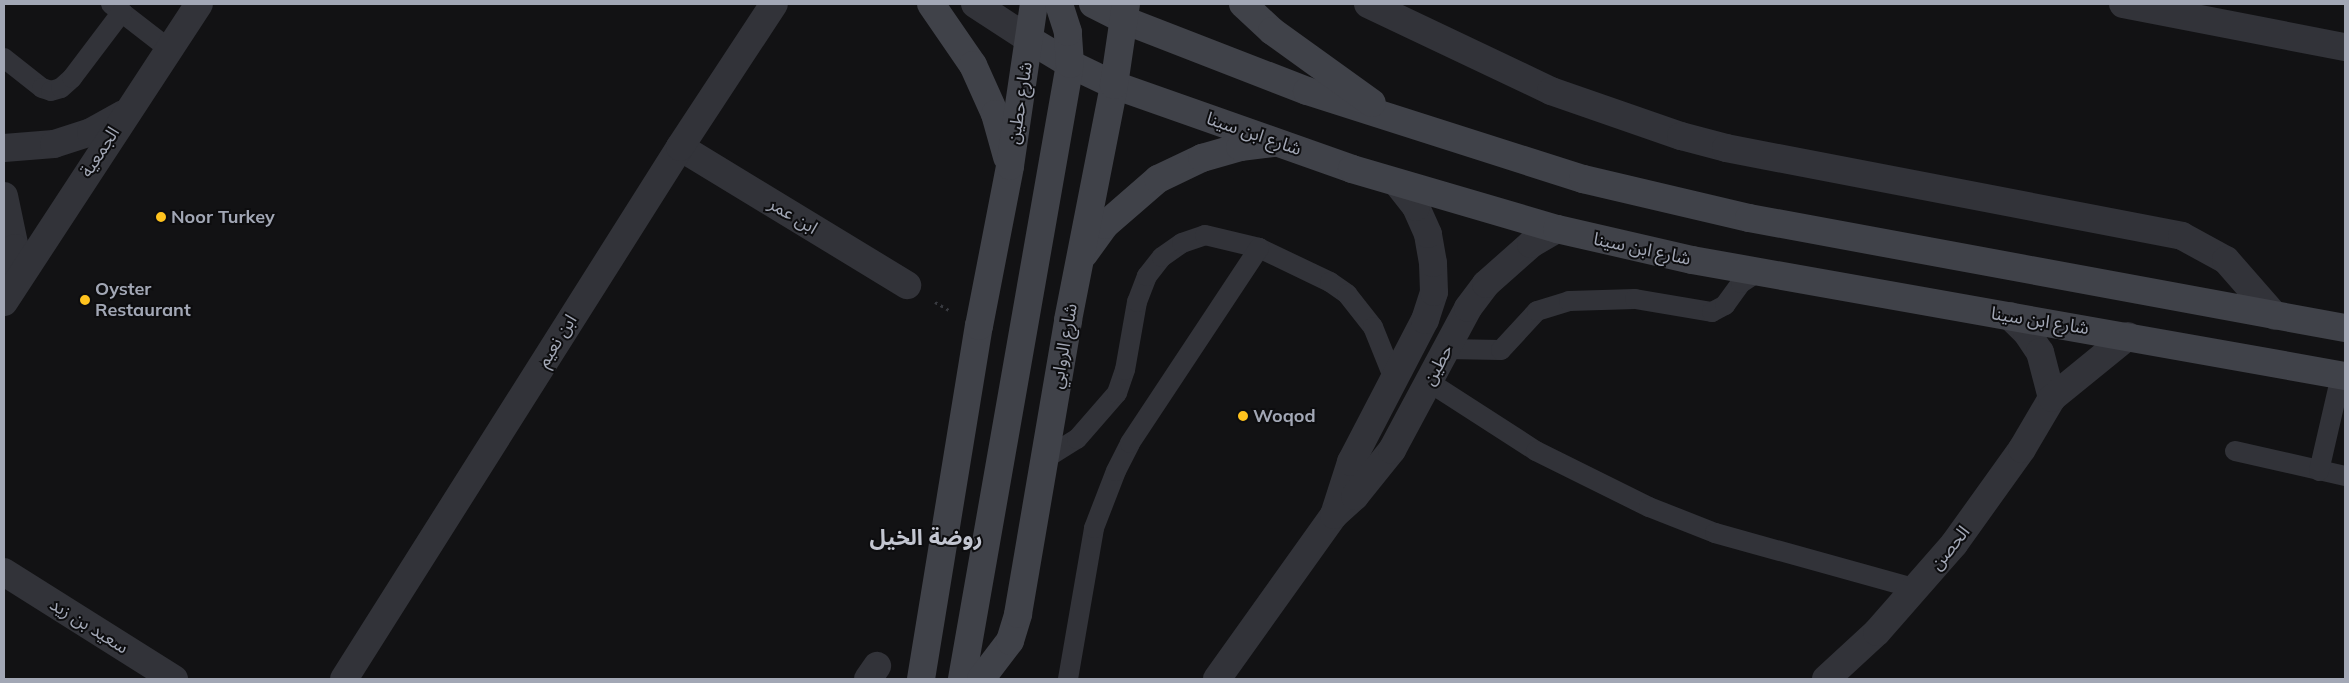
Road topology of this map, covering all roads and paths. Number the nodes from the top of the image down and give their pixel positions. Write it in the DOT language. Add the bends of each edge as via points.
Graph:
graph roads {
  1 [pos="199,4"];
  2 [pos="774,4"];
  3 [pos="930,4"];
  4 [pos="975,4"];
  5 [pos="1034,4"];
  6 [pos="1059,4"];
  7 [pos="1074,4"];
  8 [pos="1094,4"];
  9 [pos="1243,4"];
  10 [pos="1368,4"];
  11 [pos="2123,4"];
  12 [pos="117,8"];
  13 [pos="1125,12"];
  14 [pos="1030,40"];
  15 [pos="2345,47"];
  16 [pos="169,49"];
  17 [pos="4,58"];
  18 [pos="1070,64"];
  19 [pos="1114,85"];
  20 [pos="125,113"];
  21 [pos="1400,123"];
  22 [pos="1279,142"];
  23 [pos="680,147"];
  24 [pos="4,148"];
  25 [pos="1010,166"];
  26 [pos="1397,183"];
  27 [pos="4,196"];
  28 [pos="1557,230"];
  29 [pos="1259,248"];
  30 [pos="1081,257"];
  31 [pos="1758,272"];
  32 [pos="907,285"];
  33 [pos="9,294"];
  34 [pos="2010,316"];
  35 [pos="2275,316"];
  36 [pos="979,326"];
  37 [pos="2345,328"];
  38 [pos="2128,336"];
  39 [pos="1446,349"];
  40 [pos="2343,376"];
  41 [pos="1394,379"];
  42 [pos="1429,382"];
  43 [pos="2052,398"];
  44 [pos="2235,451"];
  45 [pos="1044,460"];
  46 [pos="2319,471"];
  47 [pos="2345,476"];
  48 [pos="1334,515"];
  49 [pos="4,572"];
  50 [pos="1917,589"];
  51 [pos="162,676"];
  52 [pos="344,679"];
  53 [pos="921,679"];
  54 [pos="962,679"];
  55 [pos="981,679"];
  56 [pos="1068,679"];
  57 [pos="1217,679"];
  58 [pos="1826,679"];
  1 -- 16 [label="street, الجمعية"];
  2 -- 23 [label="street, ابن نعيم"];
  3 -- 25 [label="street" via="973,65 995,114"];
  4 -- 14 [label="street, شارع ابن سينا"];
  5 -- 14 [label="street"];
  6 -- 18 [label="street" via="1068,32"];
  7 -- 19 [label="street" via="1084,44"];
  8 -- 13 [label="street"];
  9 -- 21 [label="street" via="1272,31"];
  10 -- 35 [label="street" via="1551,91 1681,136 1726,148 2182,236 2226,260"];
  11 -- 15 [label="street"];
  12 -- 16 [label="lane"];
  12 -- 17 [label="lane" via="72,78 62,88 51,91 42,88"];
  13 -- 19 [label="street, شارع الروابي"];
  13 -- 21 [label="street" via="1215,56"];
  14 -- 18 [label="street, شارع ابن سينا"];
  14 -- 25 [label="street, شارع حطين"];
  16 -- 20 [label="street, الجمعية"];
  18 -- 19 [label="street, شارع ابن سينا"];
  18 -- 54 [label="street"];
  19 -- 22 [label="street, شارع ابن سينا"];
  19 -- 30 [label="street, شارع الروابي"];
  20 -- 24 [label="street" via="91,132 54,144"];
  20 -- 33 [label="street, الجمعية"];
  21 -- 35 [label="street" via="1583,179 1749,218"];
  22 -- 26 [label="street, شارع ابن سينا"];
  22 -- 30 [label="street" via="1240,147 1202,158 1158,178 1105,226"];
  23 -- 32 [label="street, ابن عمر"];
  23 -- 52 [label="street, ابن نعيم"];
  25 -- 36 [label="street"];
  26 -- 28 [label="street, شارع ابن سينا"];
  26 -- 41 [label="street, حطين" via="1416,207 1428,234 1434,292 1426,320"];
  27 -- 33 [label="street" via="15,248"];
  28 -- 31 [label="street, شارع ابن سينا"];
  28 -- 39 [label="street, حطين" via="1525,249 1486,284 1468,308"];
  29 -- 41 [label="lane" via="1330,282 1346,294 1373,327"];
  29 -- 45 [label="lane" via="1205,236 1182,243 1162,257 1147,276 1137,302 1125,370 1117,393 1077,439"];
  29 -- 56 [label="lane" via="1130,443 1116,471 1094,528"];
  30 -- 45 [label="street, شارع الروابي"];
  31 -- 34 [label="street, شارع ابن سينا"];
  31 -- 39 [label="lane" via="1741,283 1725,305 1712,312 1635,299 1569,301 1537,310 1501,350"];
  32 -- 36 [label="path"];
  34 -- 38 [label="street, شارع ابن سينا"];
  34 -- 43 [label="street" via="2040,352"];
  35 -- 37 [label="street"];
  36 -- 53 [label="street"];
  38 -- 40 [label="street, شارع ابن سينا"];
  38 -- 43 [label="street, الحصن"];
  39 -- 42 [label="street, حطين"];
  40 -- 46 [label="lane"];
  41 -- 48 [label="street, حطين" via="1351,462"];
  42 -- 48 [label="street, حطين" via="1392,450 1356,496"];
  42 -- 50 [label="lane" via="1536,451 1649,508 1715,533"];
  43 -- 50 [label="street, الحصن" via="1990,498"];
  44 -- 46 [label="lane"];
  45 -- 55 [label="street, شارع الروابي" via="1018,614 1010,641"];
  46 -- 47 [label="lane"];
  48 -- 57 [label="street, حطين"];
  49 -- 51 [label="street, سعيد بن زيد"];
  50 -- 58 [label="street, الحصن"];
}
